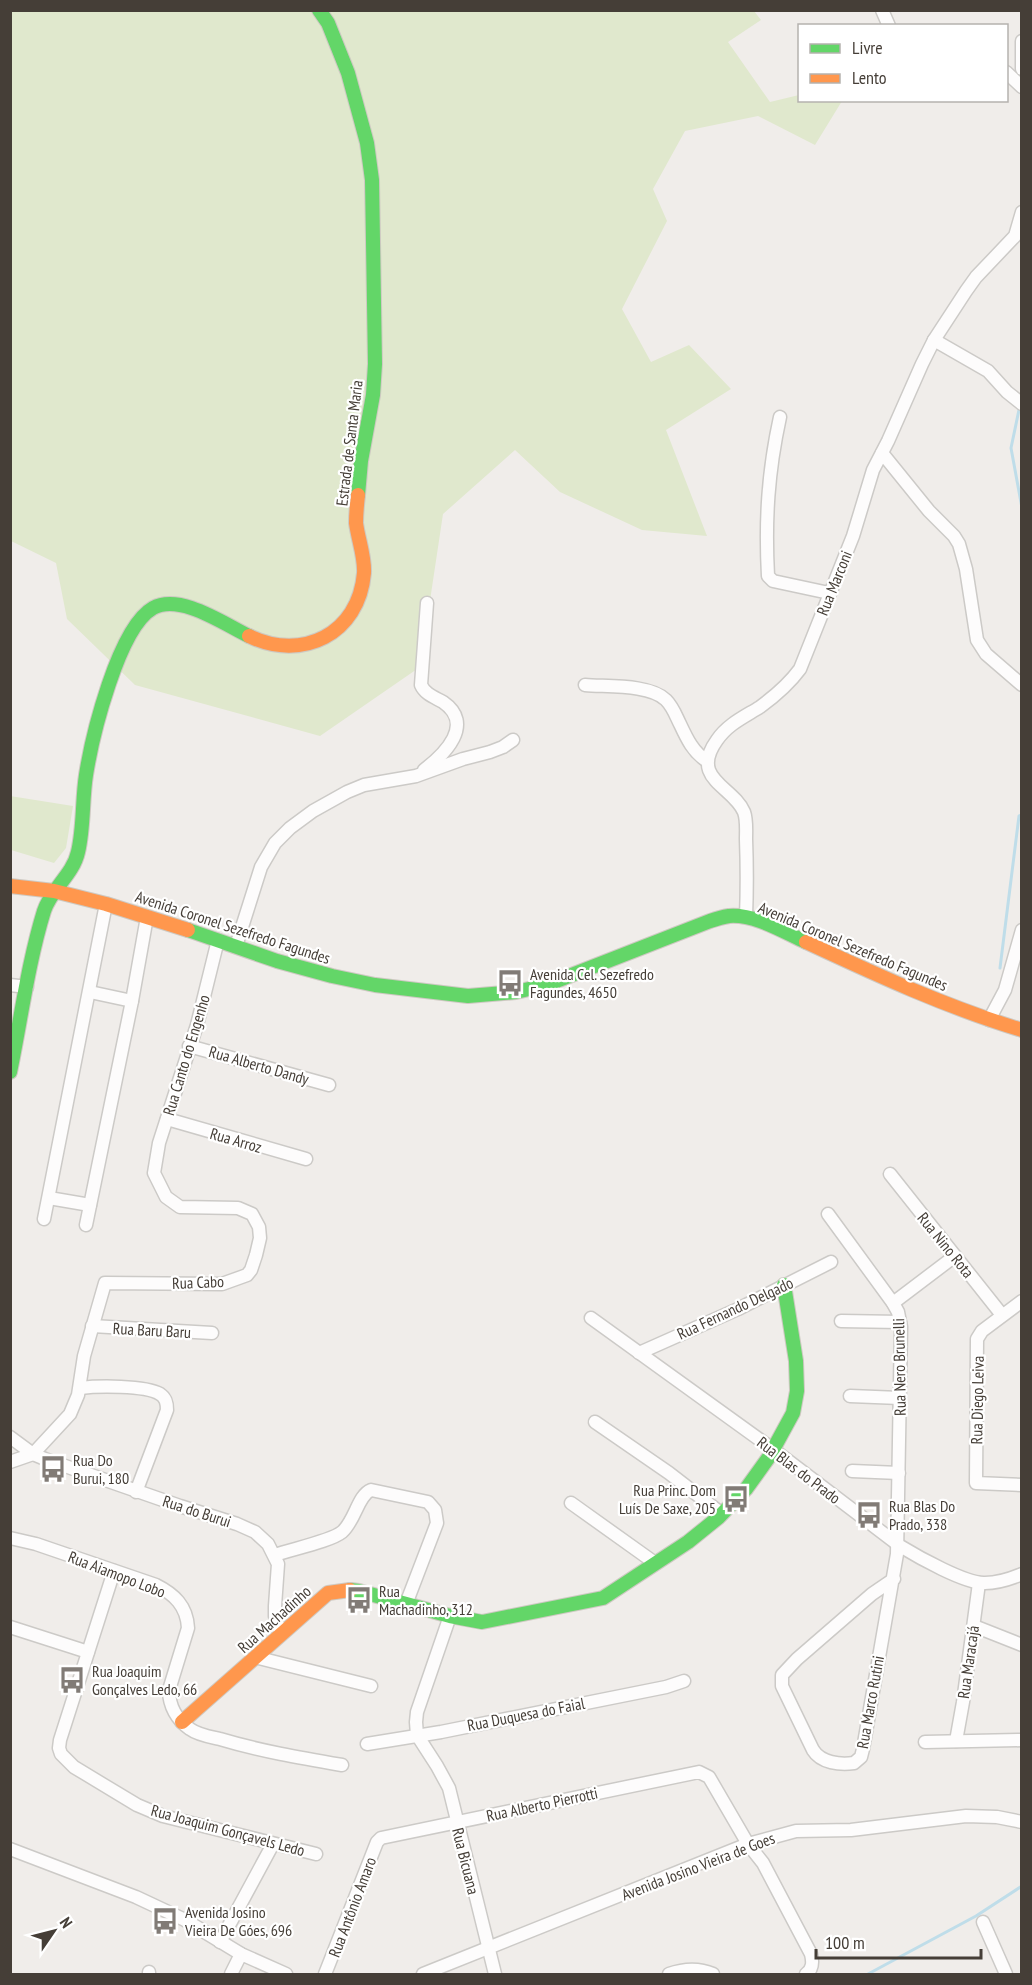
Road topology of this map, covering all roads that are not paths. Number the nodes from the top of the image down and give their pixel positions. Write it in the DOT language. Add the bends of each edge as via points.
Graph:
graph roads {
  1 [pos="319,10"];
  2 [pos="882,10"];
  3 [pos="888,24"];
  4 [pos="1022,41"];
  5 [pos="1022,69"];
  6 [pos="1008,74"];
  7 [pos="1022,87"];
  8 [pos="1022,212"];
  9 [pos="1018,236"];
  10 [pos="934,340"];
  11 [pos="1022,404"];
  12 [pos="780,417"];
  13 [pos="882,453"];
  14 [pos="829,593"];
  15 [pos="427,603"];
  16 [pos="585,685"];
  17 [pos="1022,685"];
  18 [pos="513,740"];
  19 [pos="707,762"];
  20 [pos="416,776"];
  21 [pos="10,886"];
  22 [pos="54,891"];
  23 [pos="106,904"];
  24 [pos="147,917"];
  25 [pos="746,917"];
  26 [pos="1022,930"];
  27 [pos="218,940"];
  28 [pos="236,946"];
  29 [pos="10,985"];
  30 [pos="27,987"];
  31 [pos="90,992"];
  32 [pos="132,1001"];
  33 [pos="988,1020"];
  34 [pos="1004,1026"];
  35 [pos="1022,1030"];
  36 [pos="1022,1040"];
  37 [pos="189,1046"];
  38 [pos="10,1071"];
  39 [pos="329,1085"];
  40 [pos="167,1119"];
  41 [pos="306,1160"];
  42 [pos="153,1170"];
  43 [pos="890,1174"];
  44 [pos="49,1198"];
  45 [pos="90,1205"];
  46 [pos="828,1214"];
  47 [pos="44,1219"];
  48 [pos="86,1225"];
  49 [pos="956,1256"];
  50 [pos="831,1262"];
  51 [pos="784,1285"];
  52 [pos="1022,1301"];
  53 [pos="893,1303"];
  54 [pos="1002,1315"];
  55 [pos="591,1318"];
  56 [pos="841,1321"];
  57 [pos="900,1322"];
  58 [pos="92,1326"];
  59 [pos="212,1332"];
  60 [pos="639,1353"];
  61 [pos="80,1388"];
  62 [pos="850,1396"];
  63 [pos="900,1398"];
  64 [pos="595,1422"];
  65 [pos="10,1437"];
  66 [pos="774,1450"];
  67 [pos="33,1454"];
  68 [pos="10,1462"];
  69 [pos="852,1471"];
  70 [pos="899,1473"];
  71 [pos="1022,1485"];
  72 [pos="136,1492"];
  73 [pos="571,1503"];
  74 [pos="722,1514"];
  75 [pos="10,1538"];
  76 [pos="896,1543"];
  77 [pos="275,1555"];
  78 [pos="655,1563"];
  79 [pos="114,1570"];
  80 [pos="1022,1574"];
  81 [pos="894,1579"];
  82 [pos="979,1583"];
  83 [pos="406,1604"];
  84 [pos="450,1616"];
  85 [pos="974,1626"];
  86 [pos="10,1627"];
  87 [pos="281,1634"];
  88 [pos="1022,1645"];
  89 [pos="88,1652"];
  90 [pos="255,1658"];
  91 [pos="684,1682"];
  92 [pos="371,1686"];
  93 [pos="182,1722"];
  94 [pos="417,1735"];
  95 [pos="1022,1740"];
  96 [pos="956,1741"];
  97 [pos="925,1742"];
  98 [pos="367,1744"];
  99 [pos="342,1765"];
  100 [pos="457,1822"];
  101 [pos="1022,1822"];
  102 [pos="379,1839"];
  103 [pos="273,1844"];
  104 [pos="748,1844"];
  105 [pos="10,1849"];
  106 [pos="316,1854"];
  107 [pos="983,1922"];
  108 [pos="220,1942"];
  109 [pos="488,1948"];
  110 [pos="241,1954"];
  111 [pos="809,1970"];
  112 [pos="231,1974"];
  113 [pos="286,1974"];
  114 [pos="325,1974"];
  115 [pos="424,1974"];
  116 [pos="495,1974"];
  117 [pos="669,1974"];
  118 [pos="713,1974"];
  119 [pos="1006,1974"];
  1 -- 22 [label="street, Estrada de Santa Maria" via="348,73 367,143 372,180 375,364 356,521 362,587 340,626 324,639 303,646 259,641 190,607 170,603 143,616 123,646 97,723 86,775 78,853"];
  2 -- 3 [label="street"];
  4 -- 5 [label="street"];
  6 -- 7 [label="street"];
  8 -- 9 [label="street, Rua Marconi"];
  9 -- 10 [label="street, Rua Marconi" via="976,277"];
  10 -- 11 [label="street" via="988,371"];
  10 -- 13 [label="street, Rua Marconi"];
  12 -- 14 [label="street" via="765,531 768,576 773,581"];
  13 -- 14 [label="street, Rua Marconi"];
  13 -- 17 [label="street" via="959,544 977,640 986,654"];
  14 -- 19 [label="street, Rua Marconi" via="796,674 768,701 728,727 711,748"];
  15 -- 20 [label="street" via="421,685 450,708 458,726 449,745"];
  16 -- 19 [label="street" via="657,693 672,708 689,742"];
  18 -- 20 [label="street" via="490,752"];
  19 -- 25 [label="street" via="717,782 744,812"];
  20 -- 28 [label="street" via="347,792 290,828 275,843 261,867"];
  21 -- 22 [label="street, Avenida Coronel Sezefredo Fagundes"];
  22 -- 23 [label="street, Avenida Coronel Sezefredo Fagundes"];
  22 -- 30 [label="street, Estrada de Santa Maria" via="44,912"];
  23 -- 24 [label="street, Avenida Coronel Sezefredo Fagundes"];
  23 -- 31 [label="street"];
  24 -- 27 [label="street, Avenida Coronel Sezefredo Fagundes"];
  24 -- 32 [label="street"];
  25 -- 28 [label="street, Avenida Coronel Sezefredo Fagundes" via="710,921 546,985 516,993 468,996 332,976"];
  25 -- 33 [label="street, Avenida Coronel Sezefredo Fagundes" via="919,994"];
  26 -- 33 [label="street" via="1005,990"];
  27 -- 28 [label="street, Avenida Coronel Sezefredo Fagundes"];
  27 -- 37 [label="street, Rua Canto do Engenho"];
  29 -- 30 [label="street"];
  30 -- 38 [label="street, Estrada de Santa Maria"];
  31 -- 32 [label="street"];
  31 -- 44 [label="street"];
  32 -- 45 [label="street"];
  33 -- 34 [label="street, Avenida Coronel Sezefredo Fagundes"];
  34 -- 35 [label="street, Avenida Coronel Sezefredo Fagundes"];
  34 -- 36 [label="street"];
  37 -- 39 [label="street, Rua Alberto Dandy"];
  37 -- 40 [label="street, Rua Canto do Engenho"];
  40 -- 41 [label="street, Rua Arroz"];
  40 -- 42 [label="street, Rua Canto do Engenho"];
  42 -- 58 [label="street, Rua Cabo" via="166,1197 180,1207 238,1208 252,1214 260,1238 250,1270 222,1284 105,1283"];
  43 -- 49 [label="street, Rua Nino Rota"];
  44 -- 45 [label="street"];
  44 -- 47 [label="street"];
  45 -- 48 [label="street"];
  46 -- 53 [label="street, Rua Nero Brunelli"];
  49 -- 53 [label="street"];
  49 -- 54 [label="street, Rua Nino Rota"];
  50 -- 51 [label="street, Rua Fernando Delgado"];
  51 -- 60 [label="street, Rua Fernando Delgado"];
  51 -- 66 [label="street, Rua Machadinho" via="796,1361 797,1397"];
  52 -- 54 [label="street, Rua Diego Leiva"];
  53 -- 57 [label="street, Rua Nero Brunelli"];
  54 -- 71 [label="street, Rua Diego Leiva" via="982,1331 978,1340 976,1483"];
  55 -- 60 [label="street, Rua Blas do Prado"];
  56 -- 57 [label="street"];
  57 -- 63 [label="street, Rua Nero Brunelli"];
  58 -- 59 [label="street, Rua Baru Baru"];
  58 -- 61 [label="street"];
  60 -- 66 [label="street, Rua Blas do Prado"];
  61 -- 67 [label="street" via="70,1414"];
  61 -- 72 [label="street" via="107,1386 155,1392 167,1403"];
  62 -- 63 [label="street"];
  63 -- 70 [label="street, Rua Nero Brunelli"];
  64 -- 74 [label="street"];
  65 -- 67 [label="street, Rua do Burui"];
  66 -- 74 [label="street, Rua Machadinho" via="747,1488"];
  66 -- 76 [label="street, Rua Blas do Prado"];
  67 -- 68 [label="street"];
  67 -- 72 [label="street, Rua do Burui"];
  69 -- 70 [label="street"];
  70 -- 76 [label="street, Rua Nero Brunelli"];
  72 -- 77 [label="street, Rua do Burui" via="249,1528 263,1538"];
  73 -- 78 [label="street"];
  74 -- 78 [label="street, Rua Machadinho"];
  75 -- 79 [label="street, Rua Aiamopo Lobo"];
  76 -- 81 [label="street, Rua Marco Rutini"];
  76 -- 82 [label="street, Rua Blas do Prado" via="931,1564"];
  77 -- 83 [label="street" via="340,1534 368,1491 428,1502 435,1510 437,1522"];
  77 -- 87 [label="street" via="275,1616"];
  78 -- 84 [label="street, Rua Machadinho" via="594,1601 482,1622"];
  79 -- 89 [label="street, Rua Joaquim Gonçavels Ledo"];
  79 -- 93 [label="street, Rua Aiamopo Lobo" via="170,1592 188,1618 169,1690 172,1708"];
  80 -- 82 [label="street"];
  81 -- 81 [label="street, Rua Marco Rutini" via="861,1757 850,1764 824,1761 813,1750 782,1686 782,1675"];
  82 -- 85 [label="street, Rua Maracajá"];
  83 -- 84 [label="street, Rua Machadinho"];
  83 -- 87 [label="street, Rua Machadinho" via="359,1591 333,1592"];
  84 -- 94 [label="street" via="417,1712"];
  85 -- 88 [label="street"];
  85 -- 96 [label="street, Rua Maracajá"];
  86 -- 89 [label="street"];
  87 -- 90 [label="street, Rua Machadinho"];
  89 -- 103 [label="street, Rua Joaquim Gonçavels Ledo" via="58,1748 66,1760 137,1805 163,1816"];
  90 -- 92 [label="street"];
  90 -- 93 [label="street, Rua Machadinho"];
  91 -- 94 [label="street, Rua Duquesa do Faial"];
  93 -- 99 [label="street" via="192,1730 240,1745"];
  94 -- 98 [label="street, Rua Duquesa do Faial"];
  94 -- 100 [label="street, Rua Bicuana" via="451,1794"];
  95 -- 96 [label="street"];
  96 -- 97 [label="street"];
  100 -- 102 [label="street, Rua Alberto Pierrotti"];
  100 -- 104 [label="street, Rua Alberto Pierrotti" via="699,1772 717,1790"];
  100 -- 109 [label="street, Rua Bicuana"];
  101 -- 104 [label="street, Avenida Josino Vieira de Goes" via="966,1816 851,1830 796,1831"];
  102 -- 114 [label="street, Rua Antônio Amaro"];
  103 -- 106 [label="street, Rua Joaquim Gonçavels Ledo"];
  103 -- 108 [label="street"];
  104 -- 109 [label="street, Avenida Josino Vieira de Goes"];
  104 -- 111 [label="street" via="770,1876 811,1954"];
  105 -- 108 [label="street" via="136,1897"];
  107 -- 119 [label="street"];
  108 -- 110 [label="street"];
  109 -- 115 [label="street, Avenida Josino Vieira de Goes"];
  109 -- 116 [label="street, Rua Bicuana"];
  110 -- 112 [label="street"];
  110 -- 113 [label="street"];
  117 -- 118 [label="street" via="690,1970"];
}
